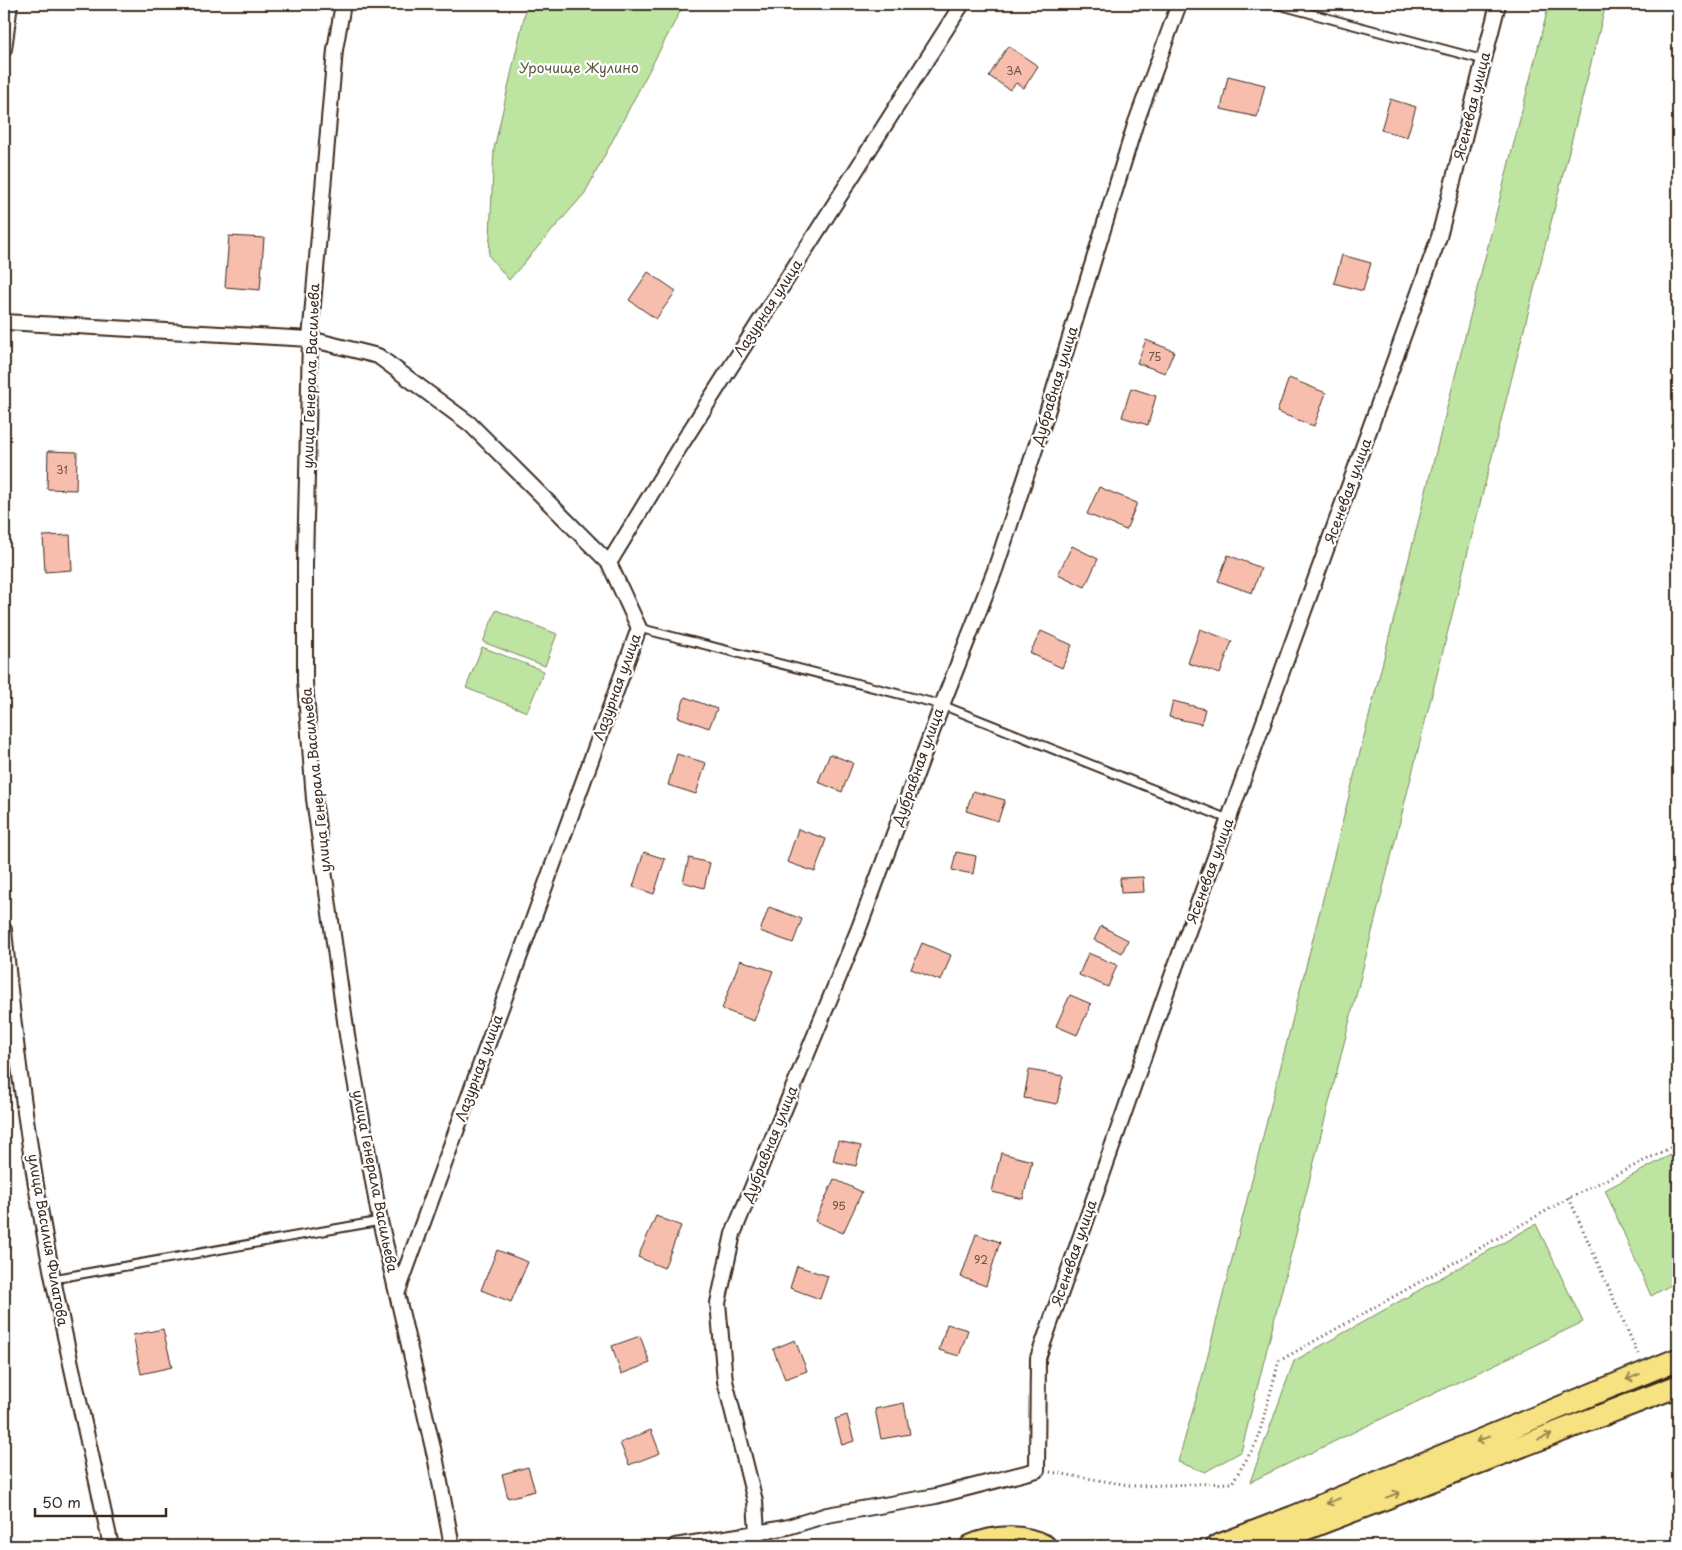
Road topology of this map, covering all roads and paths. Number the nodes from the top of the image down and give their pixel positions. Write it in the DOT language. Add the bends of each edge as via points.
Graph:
graph roads {
  1 [pos="10,4"];
  2 [pos="343,4"];
  3 [pos="962,4"];
  4 [pos="1179,4"];
  5 [pos="1274,4"];
  6 [pos="1498,4"];
  7 [pos="4,48"];
  8 [pos="1484,60"];
  9 [pos="4,322"];
  10 [pos="310,339"];
  11 [pos="609,564"];
  12 [pos="639,628"];
  13 [pos="942,705"];
  14 [pos="1228,819"];
  15 [pos="4,930"];
  16 [pos="6,983"];
  17 [pos="1678,1144"];
  18 [pos="1570,1198"];
  19 [pos="380,1221"];
  20 [pos="53,1279"];
  21 [pos="398,1294"];
  22 [pos="1678,1359"];
  23 [pos="1641,1360"];
  24 [pos="1678,1386"];
  25 [pos="1037,1470"];
  26 [pos="756,1540"];
  27 [pos="111,1546"];
  28 [pos="452,1546"];
  29 [pos="675,1546"];
  30 [pos="971,1546"];
  31 [pos="1045,1546"];
  32 [pos="1217,1546"];
  33 [pos="1267,1546"];
  1 -- 7 [label="street"];
  2 -- 10 [label="street, улица Генерала Васильева" via="335,50"];
  3 -- 11 [label="street, Лазурная улица" via="684,439"];
  4 -- 13 [label="street, Дубравная улица" via="1134,125 1045,419 995,570"];
  5 -- 8 [label="lane"];
  6 -- 8 [label="street, Ясеневая улица"];
  8 -- 14 [label="street, Ясеневая улица" via="1439,237"];
  9 -- 10 [label="street"];
  10 -- 11 [label="street" via="378,356 470,424"];
  10 -- 19 [label="street, улица Генерала Васильева" via="306,691 314,799 347,1035"];
  11 -- 12 [label="street, Лазурная улица"];
  12 -- 13 [label="lane"];
  12 -- 21 [label="street, Лазурная улица"];
  13 -- 14 [label="lane"];
  13 -- 26 [label="street, Дубравная улица" via="859,928 733,1234 718,1303 725,1381 755,1501"];
  14 -- 25 [label="street, Ясеневая улица" via="1038,1358"];
  15 -- 16 [label="street, улица Василия Филатова"];
  16 -- 20 [label="street, улица Василия Филатова"];
  17 -- 18 [label="path"];
  18 -- 23 [label="path"];
  18 -- 25 [label="path" via="1279,1362 1257,1442 1232,1483 1135,1486"];
  19 -- 20 [label="lane"];
  19 -- 21 [label="street, улица Генерала Васильева"];
  20 -- 27 [label="street, улица Василия Филатова"];
  21 -- 28 [label="street, улица Генерала Васильева"];
  22 -- 32 [label="main road, one-way"];
  33 -- 24 [label="main road, one-way"];
  25 -- 26 [label="street" via="936,1496 827,1515"];
  26 -- 29 [label="street"];
  30 -- 31 [label="main road" via="1005,1537"];
}
